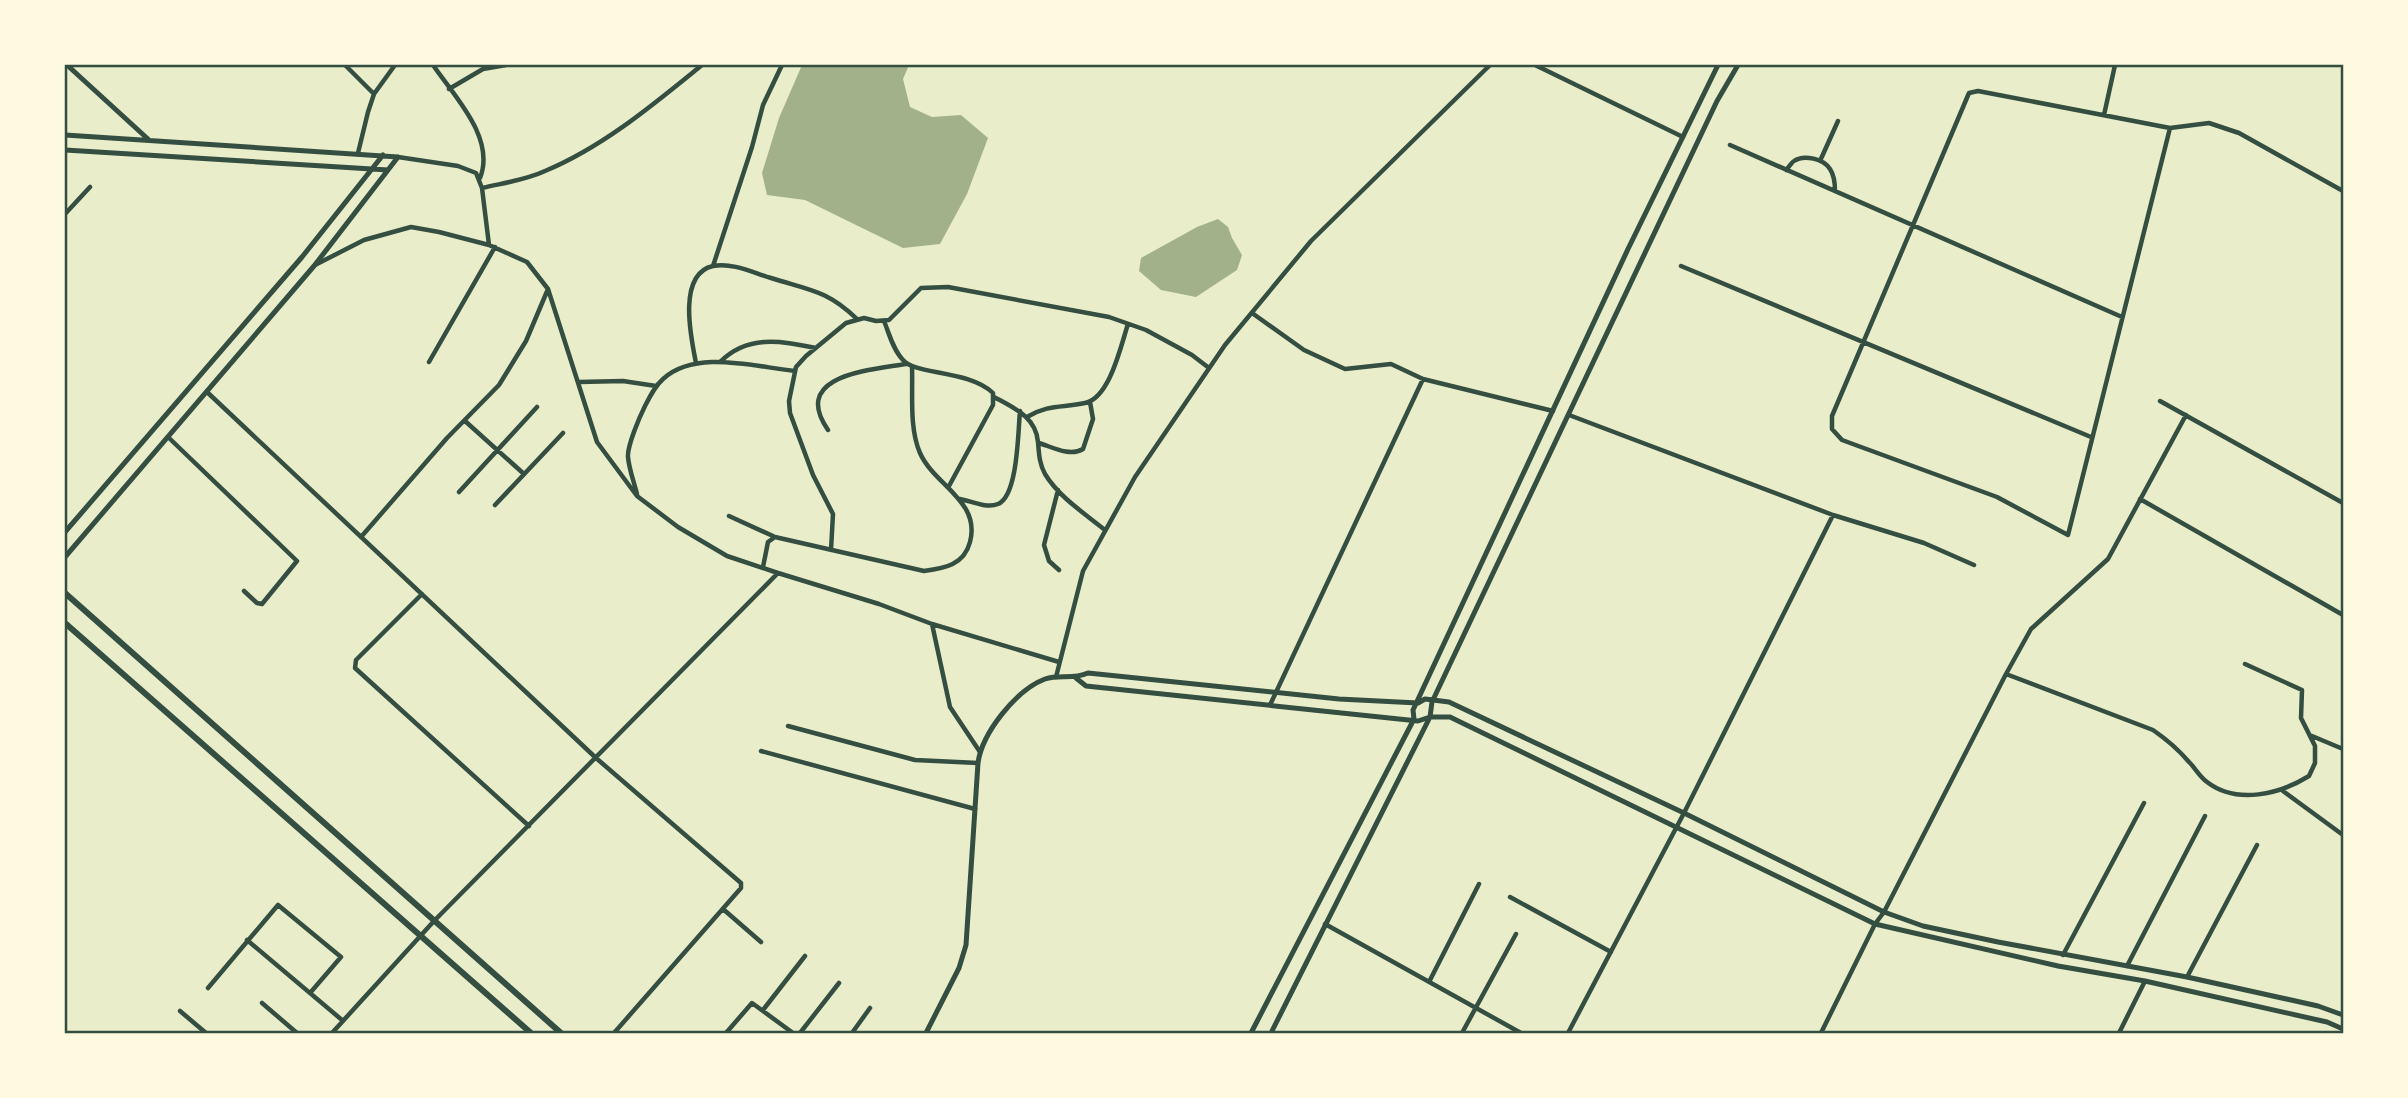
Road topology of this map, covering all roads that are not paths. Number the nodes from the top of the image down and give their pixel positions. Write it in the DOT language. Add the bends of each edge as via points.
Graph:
graph roads {
  1 [pos="67,65"];
  2 [pos="345,65"];
  3 [pos="395,65"];
  4 [pos="433,65"];
  5 [pos="506,65"];
  6 [pos="702,65"];
  7 [pos="782,65"];
  8 [pos="1490,65"];
  9 [pos="1535,65"];
  10 [pos="1718,65"];
  11 [pos="1738,65"];
  12 [pos="2115,65"];
  13 [pos="449,89"];
  14 [pos="374,94"];
  15 [pos="2104,116"];
  16 [pos="1838,121"];
  17 [pos="2170,128"];
  18 [pos="65,135"];
  19 [pos="1683,137"];
  20 [pos="149,140"];
  21 [pos="1730,145"];
  22 [pos="65,150"];
  23 [pos="358,153"];
  24 [pos="383,155"];
  25 [pos="398,158"];
  26 [pos="1820,161"];
  27 [pos="372,169"];
  28 [pos="388,170"];
  29 [pos="1786,170"];
  30 [pos="480,178"];
  31 [pos="90,187"];
  32 [pos="482,188"];
  33 [pos="1835,191"];
  34 [pos="2343,191"];
  35 [pos="65,214"];
  36 [pos="1913,225"];
  37 [pos="492,246"];
  38 [pos="314,266"];
  39 [pos="713,266"];
  40 [pos="1681,266"];
  41 [pos="548,289"];
  42 [pos="1252,313"];
  43 [pos="2122,317"];
  44 [pos="857,319"];
  45 [pos="884,321"];
  46 [pos="1128,324"];
  47 [pos="1864,342"];
  48 [pos="816,348"];
  49 [pos="429,362"];
  50 [pos="696,363"];
  51 [pos="720,363"];
  52 [pos="909,365"];
  53 [pos="1209,368"];
  54 [pos="795,371"];
  55 [pos="1423,379"];
  56 [pos="579,382"];
  57 [pos="656,386"];
  58 [pos="207,392"];
  59 [pos="994,397"];
  60 [pos="2160,401"];
  61 [pos="1090,402"];
  62 [pos="537,407"];
  63 [pos="1020,411"];
  64 [pos="1553,411"];
  65 [pos="1569,415"];
  66 [pos="2186,415"];
  67 [pos="1027,417"];
  68 [pos="465,421"];
  69 [pos="828,430"];
  70 [pos="563,433"];
  71 [pos="2091,437"];
  72 [pos="168,438"];
  73 [pos="1039,443"];
  74 [pos="497,450"];
  75 [pos="524,474"];
  76 [pos="949,486"];
  77 [pos="1058,490"];
  78 [pos="458,492"];
  79 [pos="637,496"];
  80 [pos="959,499"];
  81 [pos="2140,499"];
  82 [pos="2343,503"];
  83 [pos="495,505"];
  84 [pos="1833,514"];
  85 [pos="729,516"];
  86 [pos="1105,530"];
  87 [pos="65,532"];
  88 [pos="361,537"];
  89 [pos="775,537"];
  90 [pos="831,550"];
  91 [pos="65,557"];
  92 [pos="1974,565"];
  93 [pos="762,566"];
  94 [pos="1059,570"];
  95 [pos="778,573"];
  96 [pos="244,591"];
  97 [pos="65,593"];
  98 [pos="422,594"];
  99 [pos="2343,615"];
  100 [pos="65,623"];
  101 [pos="932,624"];
  102 [pos="1059,662"];
  103 [pos="2245,664"];
  104 [pos="2006,674"];
  105 [pos="1056,677"];
  106 [pos="1076,678"];
  107 [pos="1276,692"];
  108 [pos="1432,702"];
  109 [pos="1418,703"];
  110 [pos="1270,705"];
  111 [pos="1430,717"];
  112 [pos="1414,719"];
  113 [pos="788,726"];
  114 [pos="2312,736"];
  115 [pos="2343,749"];
  116 [pos="761,751"];
  117 [pos="979,752"];
  118 [pos="596,758"];
  119 [pos="978,763"];
  120 [pos="2283,790"];
  121 [pos="2144,803"];
  122 [pos="976,809"];
  123 [pos="1684,813"];
  124 [pos="2205,816"];
  125 [pos="529,827"];
  126 [pos="1677,827"];
  127 [pos="2343,835"];
  128 [pos="2257,845"];
  129 [pos="1479,884"];
  130 [pos="1510,897"];
  131 [pos="723,909"];
  132 [pos="1884,912"];
  133 [pos="434,920"];
  134 [pos="1324,923"];
  135 [pos="1875,924"];
  136 [pos="1516,934"];
  137 [pos="419,937"];
  138 [pos="247,940"];
  139 [pos="761,942"];
  140 [pos="1611,952"];
  141 [pos="2063,955"];
  142 [pos="805,956"];
  143 [pos="2127,966"];
  144 [pos="2187,978"];
  145 [pos="2145,981"];
  146 [pos="1429,982"];
  147 [pos="839,983"];
  148 [pos="208,988"];
  149 [pos="310,993"];
  150 [pos="262,1003"];
  151 [pos="870,1008"];
  152 [pos="1476,1008"];
  153 [pos="763,1010"];
  154 [pos="180,1011"];
  155 [pos="2343,1014"];
  156 [pos="342,1020"];
  157 [pos="2343,1028"];
  158 [pos="206,1033"];
  159 [pos="297,1033"];
  160 [pos="332,1033"];
  161 [pos="531,1033"];
  162 [pos="561,1033"];
  163 [pos="614,1033"];
  164 [pos="726,1033"];
  165 [pos="793,1033"];
  166 [pos="800,1033"];
  167 [pos="852,1033"];
  168 [pos="926,1033"];
  169 [pos="1251,1033"];
  170 [pos="1270,1033"];
  171 [pos="1462,1033"];
  172 [pos="1521,1033"];
  173 [pos="1568,1033"];
  174 [pos="1821,1033"];
  175 [pos="2119,1033"];
  1 -- 20 [label="street"];
  2 -- 14 [label="street"];
  3 -- 14 [label="street"];
  4 -- 13 [label="street"];
  5 -- 13 [label="street" via="483,69"];
  6 -- 32 [label="street" via="567,161"];
  7 -- 39 [label="street" via="763,105"];
  8 -- 42 [label="street" via="1311,241"];
  9 -- 19 [label="street"];
  10 -- 19 [label="street"];
  11 -- 65 [label="street"];
  12 -- 15 [label="street"];
  13 -- 30 [label="street" via="481,139 485,161"];
  14 -- 23 [label="street"];
  15 -- 17 [label="street"];
  15 -- 36 [label="street" via="1969,93"];
  16 -- 26 [label="street"];
  17 -- 34 [label="street" via="2209,122 2239,133"];
  17 -- 43 [label="street"];
  18 -- 20 [label="street"];
  19 -- 64 [label="street"];
  20 -- 23 [label="street"];
  21 -- 29 [label="street"];
  22 -- 27 [label="street"];
  23 -- 24 [label="street"];
  24 -- 25 [label="street"];
  24 -- 27 [label="street"];
  25 -- 28 [label="street"];
  25 -- 30 [label="street" via="458,166"];
  26 -- 29 [label="street" via="1804,158 1793,161"];
  26 -- 33 [label="street" via="1831,170"];
  27 -- 28 [label="street"];
  27 -- 87 [label="street"];
  28 -- 38 [label="street"];
  29 -- 33 [label="street"];
  30 -- 32 [label="street"];
  31 -- 35 [label="street"];
  32 -- 37 [label="street"];
  33 -- 36 [label="street"];
  36 -- 43 [label="street"];
  36 -- 47 [label="street"];
  37 -- 38 [label="street" via="411,227 364,240"];
  37 -- 41 [label="street" via="527,262"];
  37 -- 49 [label="street"];
  38 -- 58 [label="street"];
  39 -- 44 [label="street" via="734,267 819,291"];
  39 -- 50 [label="street" via="698,276 690,300"];
  40 -- 47 [label="street"];
  41 -- 56 [label="street"];
  41 -- 68 [label="street" via="513,364"];
  42 -- 53 [label="street"];
  42 -- 55 [label="street" via="1304,350 1345,369 1391,365"];
  43 -- 71 [label="street"];
  44 -- 45 [label="street"];
  44 -- 48 [label="street"];
  45 -- 46 [label="street" via="921,288 931,287"];
  45 -- 52 [label="street" via="898,353"];
  46 -- 53 [label="street" via="1175,345"];
  46 -- 61 [label="street" via="1109,380"];
  47 -- 71 [label="street"];
  47 -- 71 [label="street" via="1832,416 1832,429 1842,440 1997,497 2068,535"];
  48 -- 51 [label="street" via="763,341 733,351"];
  48 -- 54 [label="street"];
  50 -- 51 [label="street"];
  50 -- 57 [label="street" via="664,377"];
  51 -- 54 [label="street"];
  52 -- 59 [label="street" via="968,378 991,390"];
  52 -- 69 [label="street" via="849,374 827,386 818,409"];
  52 -- 76 [label="street" via="919,452 930,470"];
  53 -- 86 [label="street"];
  54 -- 90 [label="street" via="790,413 833,514"];
  55 -- 64 [label="street"];
  55 -- 107 [label="street"];
  56 -- 57 [label="street"];
  56 -- 79 [label="street" via="597,442"];
  57 -- 79 [label="street" via="627,454"];
  58 -- 72 [label="street"];
  58 -- 88 [label="street"];
  59 -- 63 [label="street"];
  59 -- 76 [label="street"];
  60 -- 66 [label="street"];
  61 -- 67 [label="street" via="1046,407"];
  61 -- 73 [label="street" via="1093,419 1083,449 1070,453"];
  62 -- 74 [label="street"];
  63 -- 67 [label="street"];
  63 -- 80 [label="street" via="1014,475 1006,497 989,506"];
  64 -- 109 [label="street"];
  65 -- 84 [label="street"];
  65 -- 108 [label="street"];
  66 -- 81 [label="street"];
  66 -- 82 [label="street"];
  67 -- 73 [label="street"];
  68 -- 74 [label="street"];
  68 -- 88 [label="street"];
  70 -- 75 [label="street"];
  72 -- 91 [label="street"];
  72 -- 96 [label="street" via="298,561 262,604"];
  73 -- 77 [label="street" via="1042,470"];
  74 -- 75 [label="street"];
  74 -- 78 [label="street"];
  75 -- 83 [label="street"];
  76 -- 80 [label="street"];
  77 -- 86 [label="street"];
  77 -- 94 [label="street" via="1044,545 1049,561"];
  79 -- 93 [label="street" via="727,556"];
  80 -- 90 [label="street" via="973,531 967,552 948,568 924,571"];
  81 -- 99 [label="street"];
  81 -- 104 [label="street" via="2108,559 2031,629"];
  84 -- 92 [label="street" via="1924,543"];
  84 -- 123 [label="street"];
  85 -- 89 [label="street"];
  86 -- 102 [label="street" via="1083,571"];
  88 -- 98 [label="street"];
  89 -- 90 [label="street"];
  89 -- 93 [label="street" via="768,542"];
  93 -- 95 [label="street"];
  95 -- 101 [label="street"];
  95 -- 118 [label="street"];
  97 -- 133 [label="main road"];
  98 -- 118 [label="street"];
  98 -- 125 [label="street" via="356,660 355,668"];
  100 -- 137 [label="main road"];
  101 -- 102 [label="street"];
  101 -- 117 [label="street" via="950,707"];
  102 -- 105 [label="street"];
  103 -- 114 [label="street" via="2302,690 2301,718"];
  104 -- 120 [label="street" via="2152,730 2174,745 2205,781 2219,790 2241,795"];
  104 -- 132 [label="street"];
  105 -- 106 [label="street"];
  105 -- 117 [label="street" via="1038,682 1015,701 986,736"];
  106 -- 107 [label="street" via="1088,673"];
  106 -- 110 [label="street" via="1086,686"];
  107 -- 109 [label="street"];
  107 -- 110 [label="street"];
  108 -- 109 [label="street"];
  108 -- 111 [label="street"];
  108 -- 123 [label="street" via="1449,702"];
  109 -- 112 [label="street"];
  110 -- 112 [label="street"];
  111 -- 112 [label="street"];
  111 -- 126 [label="street" via="1450,718"];
  111 -- 134 [label="street"];
  112 -- 169 [label="street"];
  113 -- 119 [label="street" via="915,761"];
  114 -- 115 [label="street"];
  114 -- 120 [label="street" via="2315,763 2309,776"];
  116 -- 122 [label="street"];
  117 -- 119 [label="street"];
  118 -- 125 [label="street"];
  118 -- 131 [label="street" via="741,883"];
  119 -- 122 [label="street"];
  120 -- 127 [label="street"];
  121 -- 141 [label="street"];
  122 -- 168 [label="street" via="964,956"];
  123 -- 126 [label="street"];
  123 -- 132 [label="street"];
  124 -- 143 [label="street"];
  125 -- 133 [label="street"];
  126 -- 135 [label="street"];
  126 -- 140 [label="street"];
  128 -- 144 [label="street"];
  129 -- 146 [label="street"];
  130 -- 140 [label="street"];
  131 -- 139 [label="street"];
  131 -- 163 [label="street"];
  132 -- 135 [label="street"];
  132 -- 141 [label="street" via="1923,926"];
  133 -- 137 [label="street"];
  133 -- 162 [label="main road"];
  134 -- 146 [label="street"];
  134 -- 170 [label="street"];
  135 -- 145 [label="street"];
  135 -- 174 [label="street"];
  136 -- 152 [label="street"];
  137 -- 156 [label="street"];
  137 -- 161 [label="main road"];
  138 -- 148 [label="street"];
  138 -- 149 [label="street"];
  138 -- 149 [label="street" via="278,905 341,957"];
  140 -- 173 [label="street"];
  141 -- 143 [label="street"];
  142 -- 153 [label="street"];
  143 -- 144 [label="street"];
  144 -- 155 [label="street"];
  145 -- 157 [label="street"];
  145 -- 175 [label="street"];
  146 -- 152 [label="street"];
  147 -- 166 [label="street"];
  149 -- 156 [label="street"];
  150 -- 159 [label="street"];
  151 -- 167 [label="street"];
  152 -- 171 [label="street"];
  152 -- 172 [label="street"];
  153 -- 164 [label="street" via="749,1004"];
  153 -- 165 [label="street"];
  154 -- 158 [label="street"];
  156 -- 160 [label="street"];
}
